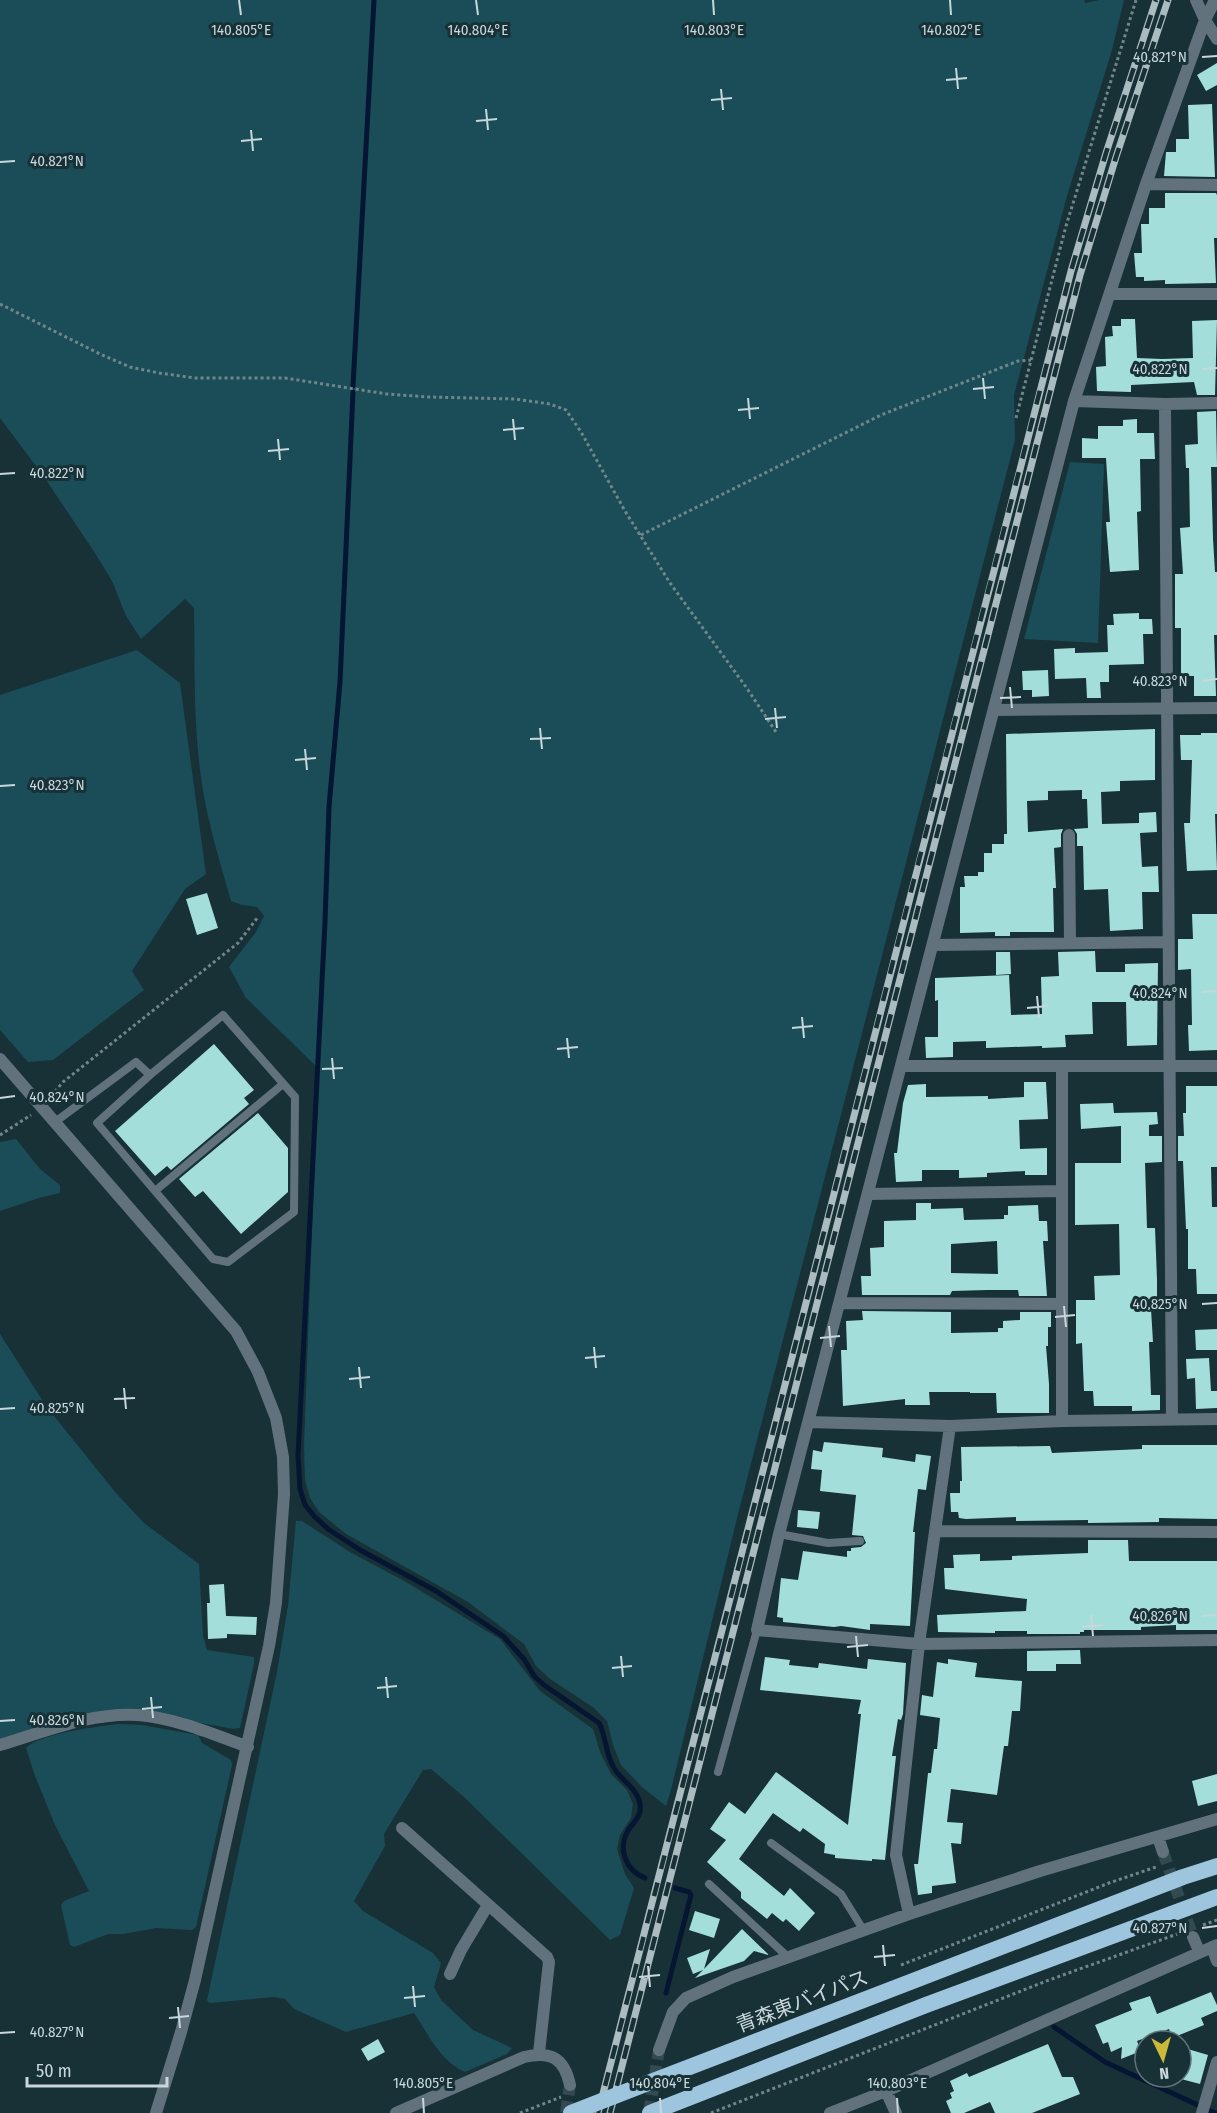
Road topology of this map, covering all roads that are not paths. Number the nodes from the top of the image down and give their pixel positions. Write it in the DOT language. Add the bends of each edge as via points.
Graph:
graph roads {
  1 [pos="1196,0"];
  2 [pos="1215,0"];
  3 [pos="1205,20"];
  4 [pos="1217,39"];
  5 [pos="1146,184"];
  6 [pos="1217,185"];
  7 [pos="1110,294"];
  8 [pos="1217,294"];
  9 [pos="1074,401"];
  10 [pos="1217,403"];
  11 [pos="1165,404"];
  12 [pos="1167,708"];
  13 [pos="1217,708"];
  14 [pos="994,710"];
  15 [pos="1069,835"];
  16 [pos="1168,942"];
  17 [pos="1070,943"];
  18 [pos="933,945"];
  19 [pos="0,1059"];
  20 [pos="902,1066"];
  21 [pos="1169,1066"];
  22 [pos="1217,1066"];
  23 [pos="1062,1067"];
  24 [pos="150,1076"];
  25 [pos="283,1084"];
  26 [pos="55,1122"];
  27 [pos="155,1191"];
  28 [pos="1062,1191"];
  29 [pos="868,1194"];
  30 [pos="839,1303"];
  31 [pos="1062,1304"];
  32 [pos="1172,1419"];
  33 [pos="1217,1419"];
  34 [pos="1062,1421"];
  35 [pos="808,1422"];
  36 [pos="950,1426"];
  37 [pos="936,1531"];
  38 [pos="1217,1532"];
  39 [pos="779,1534"];
  40 [pos="860,1542"];
  41 [pos="757,1630"];
  42 [pos="1217,1640"];
  43 [pos="920,1644"];
  44 [pos="0,1745"];
  45 [pos="248,1747"];
  46 [pos="718,1772"];
  47 [pos="1217,1819"];
  48 [pos="402,1828"];
  49 [pos="1158,1838"];
  50 [pos="771,1843"];
  51 [pos="1163,1852"];
  52 [pos="1217,1866"];
  53 [pos="709,1884"];
  54 [pos="1217,1897"];
  55 [pos="488,1905"];
  56 [pos="909,1914"];
  57 [pos="864,1931"];
  58 [pos="1190,1932"];
  59 [pos="1214,1946"];
  60 [pos="1199,1952"];
  61 [pos="789,1958"];
  62 [pos="1217,1961"];
  63 [pos="450,1974"];
  64 [pos="659,2050"];
  65 [pos="539,2053"];
  66 [pos="1217,2061"];
  67 [pos="570,2085"];
  68 [pos="886,2091"];
  69 [pos="156,2113"];
  70 [pos="396,2113"];
  71 [pos="571,2113"];
  72 [pos="650,2113"];
  73 [pos="830,2113"];
  74 [pos="896,2113"];
  75 [pos="1203,2113"];
  1 -- 3 [label="street"];
  2 -- 3 [label="street"];
  3 -- 4 [label="street"];
  3 -- 5 [label="street"];
  5 -- 6 [label="street"];
  5 -- 7 [label="street"];
  7 -- 8 [label="street"];
  7 -- 9 [label="street"];
  9 -- 11 [label="street"];
  9 -- 14 [label="street"];
  10 -- 11 [label="street"];
  11 -- 12 [label="street"];
  12 -- 13 [label="street"];
  12 -- 14 [label="street"];
  12 -- 16 [label="street"];
  14 -- 18 [label="street"];
  15 -- 17 [label="street"];
  16 -- 17 [label="street"];
  16 -- 21 [label="street"];
  17 -- 18 [label="street"];
  18 -- 20 [label="street"];
  19 -- 26 [label="street"];
  20 -- 23 [label="street"];
  20 -- 29 [label="street"];
  21 -- 22 [label="street"];
  21 -- 23 [label="street"];
  21 -- 32 [label="street"];
  23 -- 28 [label="street"];
  24 -- 25 [label="lane" via="223,1015"];
  24 -- 26 [label="lane" via="136,1062"];
  24 -- 27 [label="lane" via="98,1123"];
  25 -- 27 [label="lane"];
  25 -- 27 [label="lane" via="295,1097 294,1212 228,1262 213,1259"];
  26 -- 45 [label="street" via="236,1331 276,1418 285,1476 277,1591 270,1646"];
  28 -- 29 [label="street"];
  28 -- 31 [label="street"];
  29 -- 30 [label="street"];
  30 -- 31 [label="street"];
  30 -- 35 [label="street"];
  31 -- 34 [label="street"];
  32 -- 33 [label="street"];
  32 -- 34 [label="street"];
  34 -- 36 [label="street"];
  35 -- 36 [label="street"];
  35 -- 39 [label="street"];
  36 -- 37 [label="street"];
  37 -- 38 [label="street"];
  37 -- 43 [label="street"];
  39 -- 40 [label="lane" via="828,1543"];
  39 -- 41 [label="street"];
  41 -- 43 [label="street"];
  41 -- 46 [label="lane"];
  42 -- 43 [label="street"];
  43 -- 56 [label="street" via="896,1855"];
  44 -- 45 [label="street" via="87,1720 131,1715 184,1725"];
  45 -- 69 [label="street" via="192,1991"];
  47 -- 49 [label="street"];
  48 -- 55 [label="street"];
  49 -- 51 [label="street"];
  49 -- 56 [label="street"];
  50 -- 57 [label="lane" via="841,1894"];
  52 -- 71 [label="highway, 青森東バイパス, bridge"];
  53 -- 61 [label="lane"];
  54 -- 72 [label="highway"];
  55 -- 63 [label="street"];
  55 -- 65 [label="street" via="549,1962"];
  56 -- 57 [label="street"];
  57 -- 61 [label="street"];
  58 -- 60 [label="street"];
  59 -- 60 [label="street"];
  59 -- 62 [label="street"];
  60 -- 68 [label="street"];
  61 -- 64 [label="street" via="686,1998 673,2012"];
  65 -- 67 [label="street" via="558,2061"];
  65 -- 70 [label="street"];
  66 -- 75 [label="street"];
  68 -- 73 [label="street"];
  68 -- 74 [label="street"];
}
